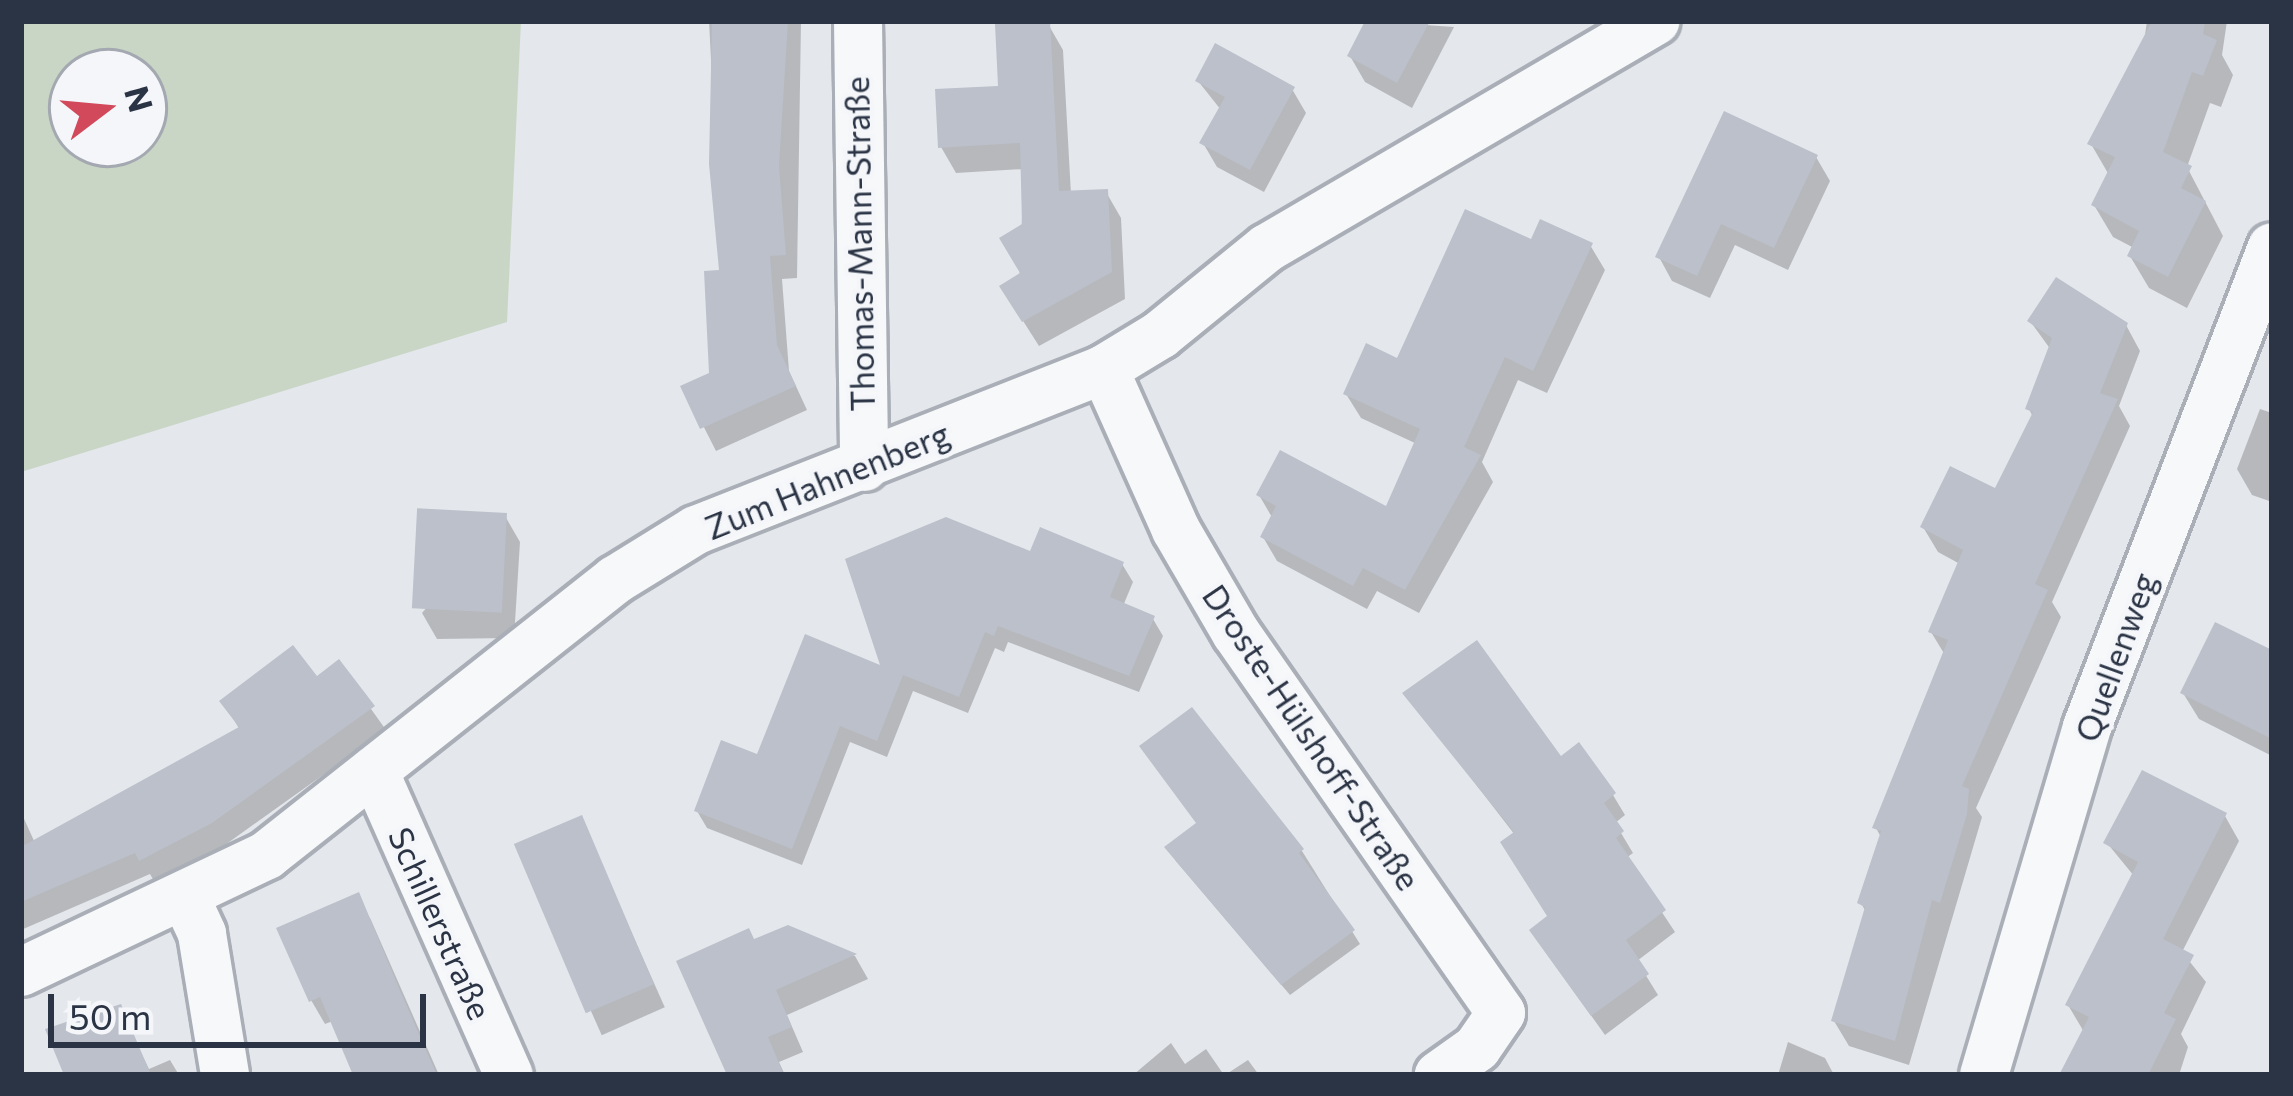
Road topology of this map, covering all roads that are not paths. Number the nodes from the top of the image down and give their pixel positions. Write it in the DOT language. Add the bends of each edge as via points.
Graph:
graph roads {
  1 [pos="858,21"];
  2 [pos="1654,21"];
  3 [pos="2272,247"];
  4 [pos="1104,369"];
  5 [pos="864,466"];
  6 [pos="374,771"];
  7 [pos="186,899"];
  8 [pos="21,972"];
  9 [pos="225,1075"];
  10 [pos="508,1075"];
  11 [pos="1439,1075"];
  12 [pos="1984,1075"];
  1 -- 5 [label="street, Thomas-Mann-Straße"];
  2 -- 4 [label="street, Zum Hahnenberg" via="1267,248 1160,335"];
  3 -- 12 [label="street, Quellenweg" via="2087,728"];
  4 -- 5 [label="street, Zum Hahnenberg"];
  4 -- 11 [label="street, Droste-Hülshoff-Straße" via="1176,530 1236,633 1501,1013 1477,1048"];
  5 -- 6 [label="street, Zum Hahnenberg" via="697,530 615,580"];
  6 -- 7 [label="street, Zum Hahnenberg" via="267,855"];
  6 -- 10 [label="street, Schillerstraße"];
  7 -- 8 [label="street, Zum Hahnenberg"];
  7 -- 9 [label="street" via="202,934"];
}
